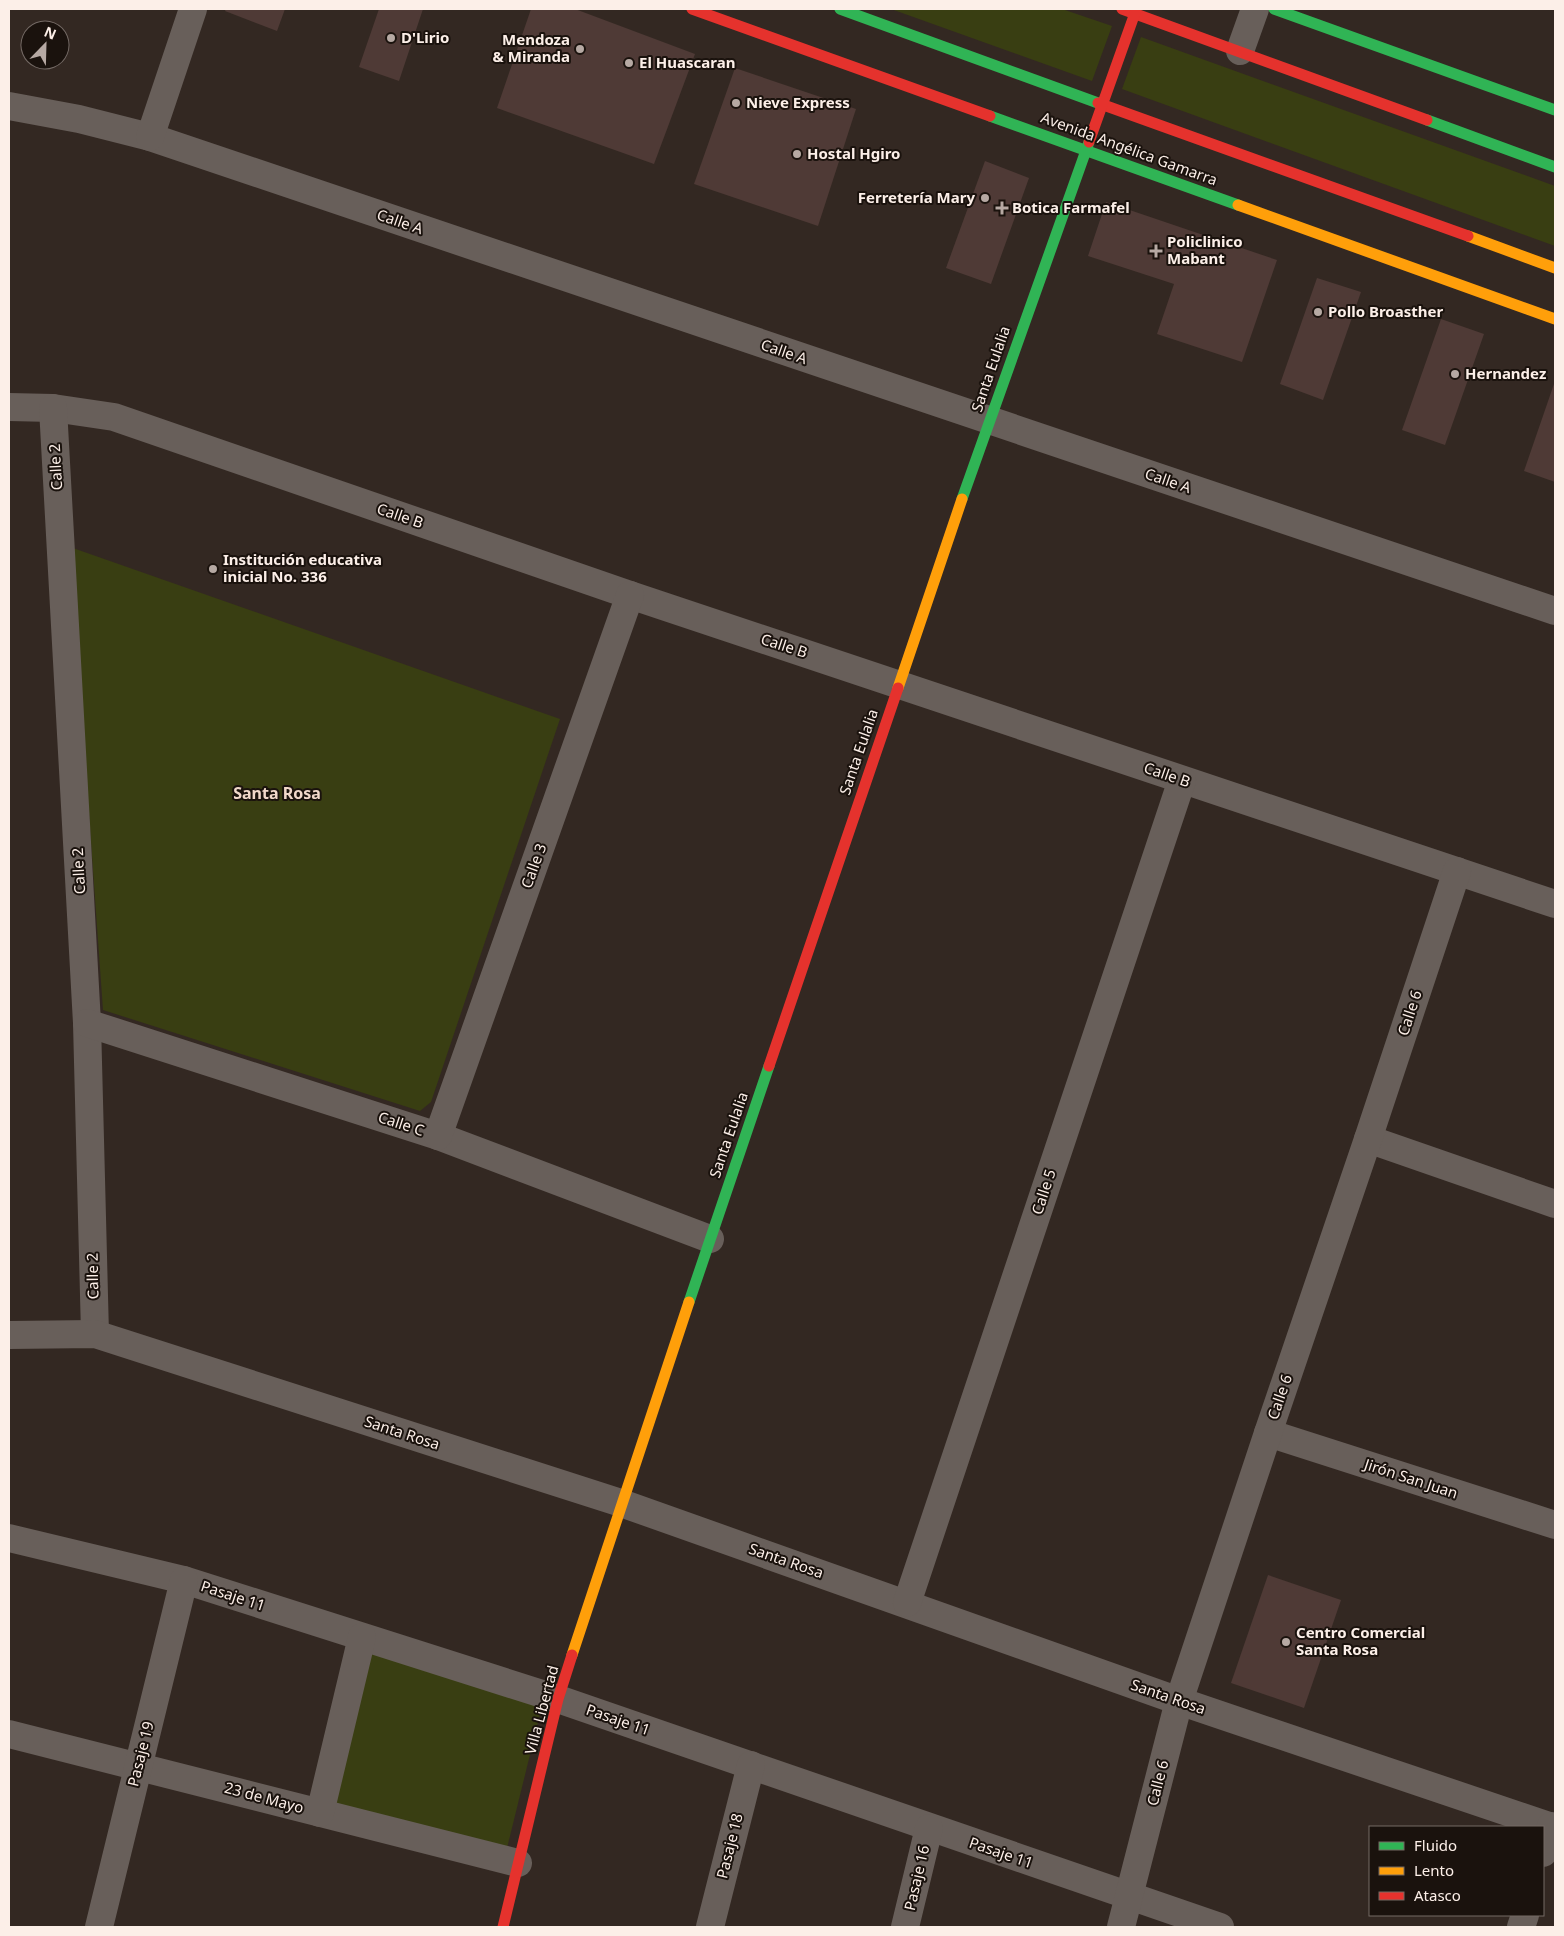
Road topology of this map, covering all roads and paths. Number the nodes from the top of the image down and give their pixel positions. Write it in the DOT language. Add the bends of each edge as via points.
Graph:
graph roads {
  1 [pos="193,9"];
  2 [pos="692,9"];
  3 [pos="840,9"];
  4 [pos="1122,9"];
  5 [pos="1255,9"];
  6 [pos="1274,9"];
  7 [pos="1135,13"];
  8 [pos="1240,51"];
  9 [pos="1102,103"];
  10 [pos="9,106"];
  11 [pos="1555,110"];
  12 [pos="150,137"];
  13 [pos="1085,149"];
  14 [pos="1555,167"];
  15 [pos="1555,268"];
  16 [pos="1555,319"];
  17 [pos="9,407"];
  18 [pos="53,408"];
  19 [pos="989,421"];
  20 [pos="630,595"];
  21 [pos="1555,611"];
  22 [pos="898,684"];
  23 [pos="1182,780"];
  24 [pos="1456,871"];
  25 [pos="1555,904"];
  26 [pos="87,1023"];
  27 [pos="438,1136"];
  28 [pos="1368,1139"];
  29 [pos="1555,1204"];
  30 [pos="710,1239"];
  31 [pos="95,1334"];
  32 [pos="9,1335"];
  33 [pos="1268,1433"];
  34 [pos="621,1503"];
  35 [pos="1555,1525"];
  36 [pos="9,1538"];
  37 [pos="184,1580"];
  38 [pos="907,1603"];
  39 [pos="362,1637"];
  40 [pos="558,1699"];
  41 [pos="1179,1701"];
  42 [pos="9,1734"];
  43 [pos="138,1765"];
  44 [pos="751,1766"];
  45 [pos="320,1813"];
  46 [pos="1553,1827"];
  47 [pos="929,1828"];
  48 [pos="1544,1850"];
  49 [pos="518,1863"];
  50 [pos="1128,1897"];
  51 [pos="99,1927"];
  52 [pos="503,1927"];
  53 [pos="710,1927"];
  54 [pos="905,1927"];
  55 [pos="1121,1927"];
  56 [pos="1220,1927"];
  1 -- 12 [label="street"];
  2 -- 13 [label="street, Avenida Angélica Gamarra"];
  3 -- 9 [label="street"];
  4 -- 7 [label="street"];
  5 -- 8 [label="street"];
  6 -- 11 [label="street"];
  7 -- 8 [label="street"];
  7 -- 9 [label="street, Santa Eulalia"];
  8 -- 14 [label="street"];
  9 -- 13 [label="street, Santa Eulalia"];
  9 -- 15 [label="street"];
  10 -- 12 [label="street, Calle A"];
  12 -- 19 [label="street, Calle A"];
  13 -- 16 [label="street, Avenida Angélica Gamarra"];
  13 -- 19 [label="street, Santa Eulalia"];
  17 -- 18 [label="street, Calle B"];
  18 -- 20 [label="street, Calle B" via="114,417"];
  18 -- 26 [label="street, Calle 2"];
  19 -- 21 [label="street, Calle A"];
  19 -- 22 [label="street, Santa Eulalia"];
  20 -- 22 [label="street, Calle B"];
  20 -- 27 [label="street, Calle 3"];
  22 -- 23 [label="street, Calle B"];
  22 -- 30 [label="street, Santa Eulalia"];
  23 -- 24 [label="street, Calle B"];
  23 -- 38 [label="street, Calle 5"];
  24 -- 25 [label="street, Calle B"];
  24 -- 28 [label="street, Calle 6"];
  26 -- 27 [label="street, Calle C"];
  26 -- 31 [label="street, Calle 2"];
  27 -- 30 [label="street, Calle C"];
  28 -- 29 [label="street"];
  28 -- 33 [label="street, Calle 6"];
  30 -- 34 [label="street, Santa Eulalia"];
  31 -- 32 [label="street, Santa Rosa"];
  31 -- 34 [label="street, Santa Rosa"];
  33 -- 35 [label="street, Jirón San Juan"];
  33 -- 41 [label="street, Calle 6"];
  34 -- 38 [label="street, Santa Rosa"];
  34 -- 40 [label="street, Villa Libertad"];
  36 -- 37 [label="street, Pasaje 11"];
  37 -- 39 [label="street, Pasaje 11"];
  37 -- 43 [label="street, Pasaje 19"];
  38 -- 41 [label="street, Santa Rosa"];
  39 -- 40 [label="street, Pasaje 11"];
  39 -- 45 [label="street"];
  40 -- 44 [label="street, Pasaje 11"];
  40 -- 49 [label="street, Villa Libertad"];
  41 -- 46 [label="street, Santa Rosa"];
  41 -- 50 [label="street, Calle 6"];
  42 -- 43 [label="street, 23 de Mayo"];
  43 -- 45 [label="street, 23 de Mayo"];
  43 -- 51 [label="street, Pasaje 19"];
  44 -- 47 [label="street, Pasaje 11"];
  44 -- 53 [label="street, Pasaje 18"];
  45 -- 49 [label="street, 23 de Mayo"];
  46 -- 48 [label="street"];
  47 -- 50 [label="street, Pasaje 11"];
  47 -- 54 [label="street, Pasaje 16"];
  49 -- 52 [label="street, Villa Libertad"];
  50 -- 55 [label="street, Calle 6"];
  50 -- 56 [label="street, Pasaje 11"];
}
